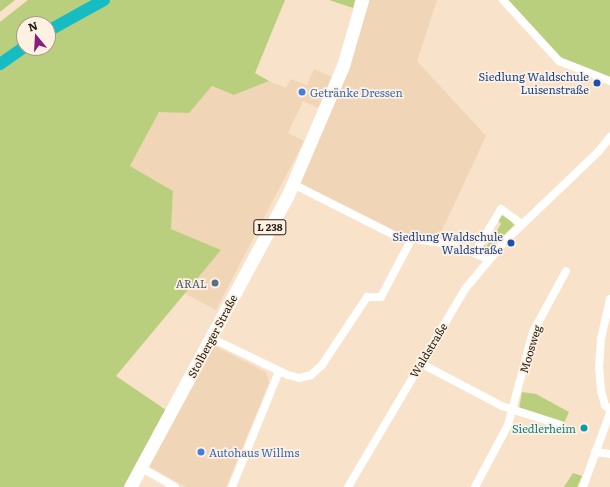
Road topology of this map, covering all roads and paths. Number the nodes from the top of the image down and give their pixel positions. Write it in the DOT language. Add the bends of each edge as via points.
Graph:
graph roads {
  1 [pos="362,0"];
  2 [pos="503,0"];
  3 [pos="610,81"];
  4 [pos="610,137"];
  5 [pos="293,184"];
  6 [pos="522,224"];
  7 [pos="411,240"];
  8 [pos="475,252"];
  9 [pos="489,259"];
  10 [pos="566,271"];
  11 [pos="610,299"];
  12 [pos="211,338"];
  13 [pos="420,363"];
  14 [pos="279,371"];
  15 [pos="514,410"];
  16 [pos="610,410"];
  17 [pos="610,413"];
  18 [pos="561,425"];
  19 [pos="595,452"];
  20 [pos="610,454"];
  21 [pos="142,468"];
  22 [pos="130,487"];
  23 [pos="175,487"];
  24 [pos="232,487"];
  25 [pos="348,487"];
  26 [pos="475,487"];
  27 [pos="583,487"];
  1 -- 5 [label="main road, Stolberger Straße / L 238" via="343,66"];
  2 -- 3 [label="street" via="559,61"];
  4 -- 6 [label="street, Waldstraße" via="599,151"];
  5 -- 7 [label="street" via="396,236"];
  5 -- 12 [label="main road, Stolberger Straße / L 238"];
  6 -- 8 [label="street" via="501,209"];
  6 -- 9 [label="street, Waldstraße"];
  7 -- 8 [label="street" via="436,242"];
  7 -- 14 [label="street" via="381,297 367,297 316,371 299,378"];
  8 -- 9 [label="street"];
  9 -- 13 [label="street, Waldstraße" via="465,289"];
  10 -- 15 [label="street, Moosweg" via="533,332"];
  11 -- 16 [label="street" via="601,339 599,367 601,391 605,405"];
  12 -- 14 [label="street"];
  12 -- 21 [label="main road, Stolberger Straße / L 238"];
  13 -- 15 [label="street"];
  13 -- 25 [label="street, Waldstraße"];
  14 -- 24 [label="street"];
  15 -- 18 [label="street"];
  15 -- 26 [label="street, Moosweg"];
  17 -- 19 [label="street"];
  19 -- 20 [label="street"];
  19 -- 27 [label="street"];
  21 -- 22 [label="main road, Stolberger Straße / L 238"];
  21 -- 23 [label="street"];
}
